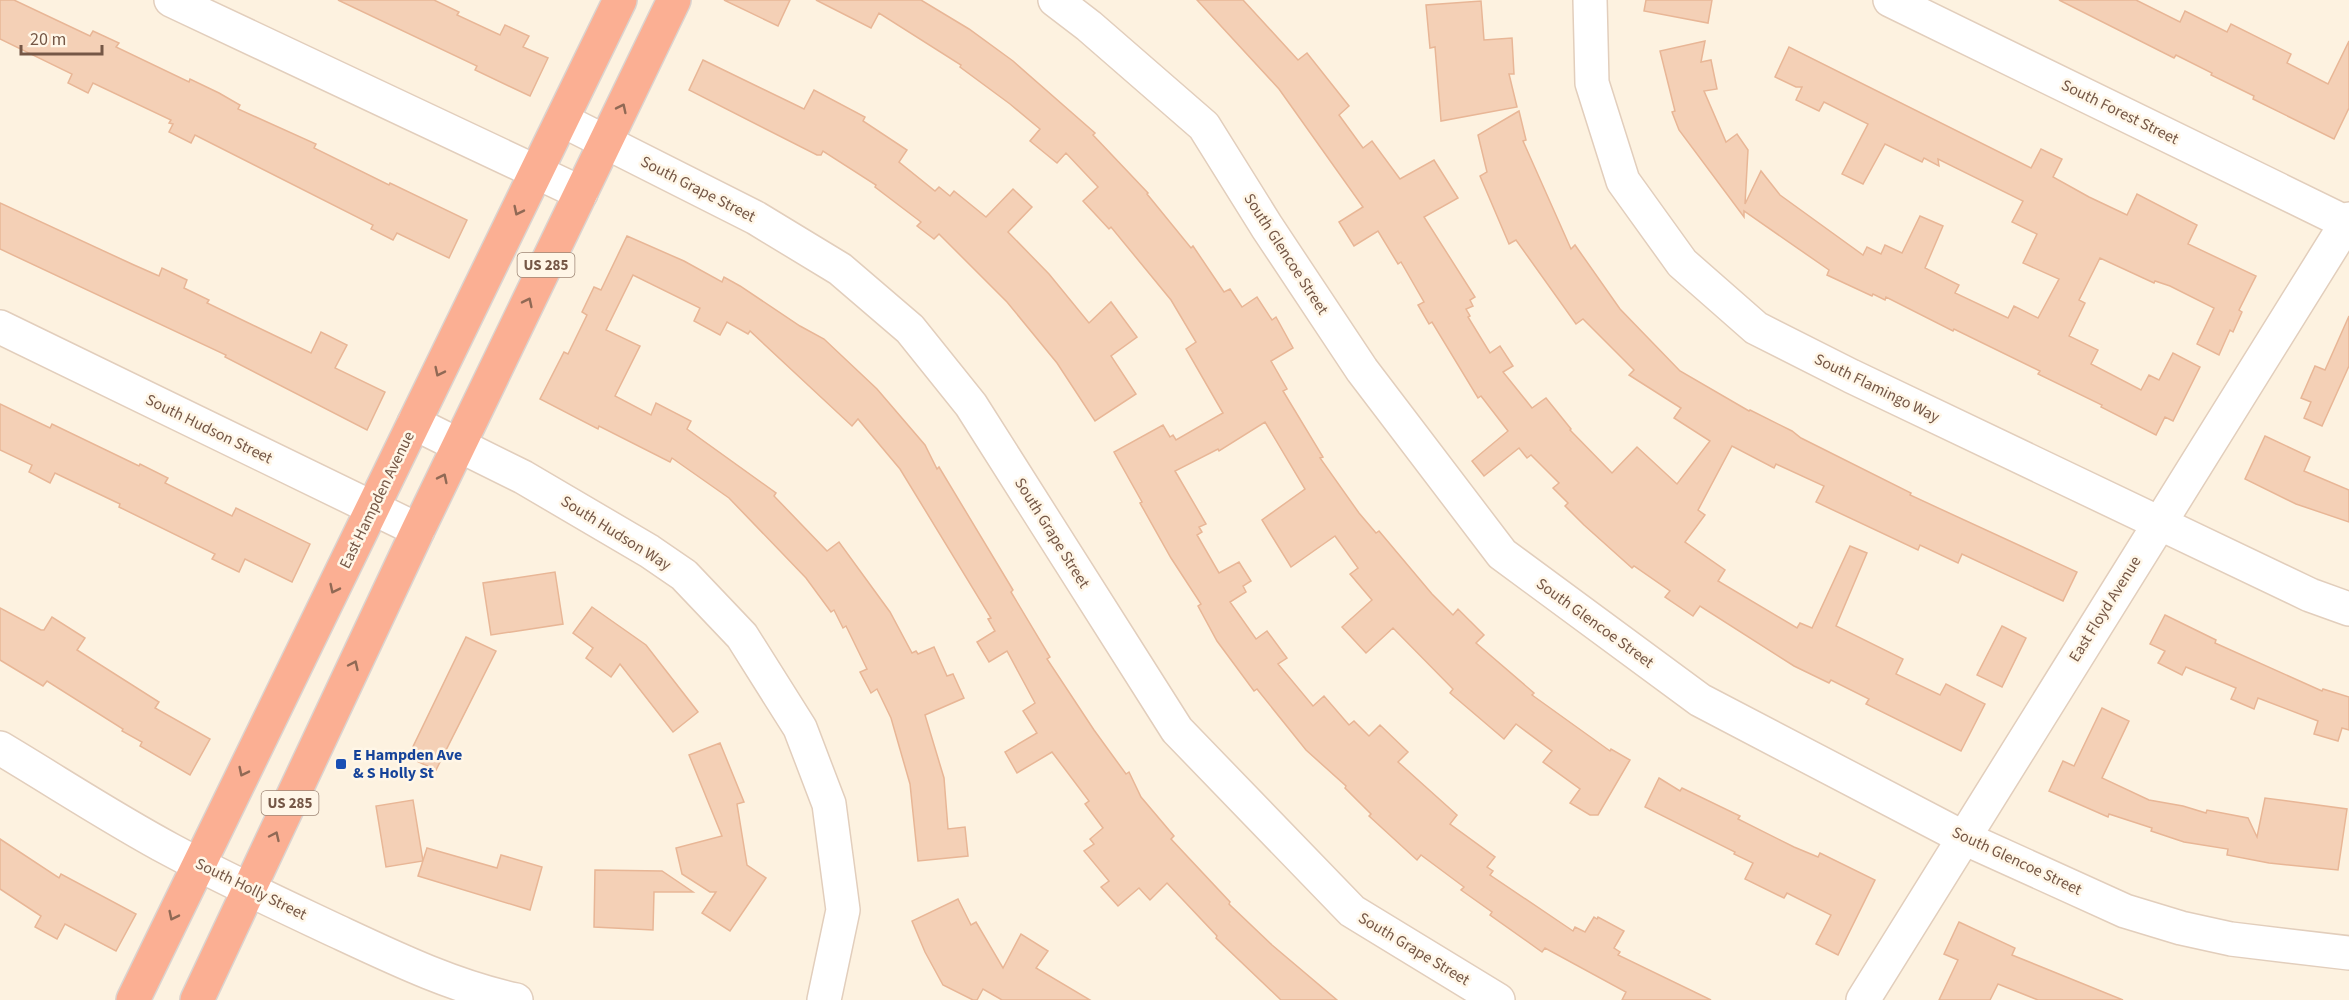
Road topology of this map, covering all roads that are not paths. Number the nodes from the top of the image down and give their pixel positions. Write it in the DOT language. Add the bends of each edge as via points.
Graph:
graph roads {
  1 [pos="171,0"];
  2 [pos="620,0"];
  3 [pos="674,0"];
  4 [pos="1055,0"];
  5 [pos="1590,0"];
  6 [pos="1890,0"];
  7 [pos="562,120"];
  8 [pos="606,142"];
  9 [pos="537,172"];
  10 [pos="581,193"];
  11 [pos="2348,222"];
  12 [pos="0,327"];
  13 [pos="414,423"];
  14 [pos="459,446"];
  15 [pos="373,509"];
  16 [pos="2159,523"];
  17 [pos="418,530"];
  18 [pos="2349,609"];
  19 [pos="0,748"];
  20 [pos="1964,838"];
  21 [pos="198,864"];
  22 [pos="250,889"];
  23 [pos="2349,953"];
  24 [pos="133,1000"];
  25 [pos="198,1000"];
  26 [pos="516,1000"];
  27 [pos="824,1000"];
  28 [pos="1498,1000"];
  29 [pos="1863,1000"];
  1 -- 9 [label="street"];
  2 -- 7 [label="highway, East Hampden Avenue / US 285"];
  8 -- 3 [label="highway, US 285, one-way"];
  4 -- 20 [label="street, South Glencoe Street" via="1204,126 1362,370 1502,554 1700,700"];
  5 -- 16 [label="street, South Flamingo Way" via="1592,83 1623,181 1682,263 1756,328"];
  6 -- 11 [label="street, South Forest Street"];
  7 -- 8 [label="street, South Grape Street"];
  7 -- 9 [label="highway, East Hampden Avenue / US 285"];
  8 -- 10 [label="highway, US 285"];
  8 -- 28 [label="street, South Grape Street" via="756,218 840,269 909,329 971,405 1177,730 1352,911"];
  9 -- 10 [label="street"];
  9 -- 13 [label="highway, East Hampden Avenue / US 285, one-way"];
  14 -- 10 [label="highway, US 285, one-way"];
  11 -- 16 [label="street, East Floyd Avenue"];
  12 -- 15 [label="street, South Hudson Street"];
  13 -- 14 [label="street, South Hudson Way"];
  13 -- 15 [label="highway, East Hampden Avenue / US 285"];
  17 -- 14 [label="highway, US 285, one-way"];
  14 -- 27 [label="street, South Hudson Way" via="523,477 649,551 684,575 742,636 800,728 829,804 843,910"];
  15 -- 17 [label="street, South Hudson Street"];
  15 -- 21 [label="highway, East Hampden Avenue / US 285, one-way"];
  16 -- 18 [label="street, South Flamingo Way" via="2310,595"];
  16 -- 20 [label="street, East Floyd Avenue"];
  22 -- 17 [label="highway, US 285, one-way"];
  19 -- 21 [label="street, South Holly Street"];
  20 -- 23 [label="street, South Glencoe Street" via="2126,911 2170,925 2232,939"];
  20 -- 29 [label="street, East Floyd Avenue"];
  21 -- 22 [label="street, South Holly Street"];
  21 -- 24 [label="highway, East Hampden Avenue / US 285, one-way"];
  22 -- 25 [label="highway, US 285"];
  22 -- 26 [label="street, South Holly Street" via="423,970 481,992"];
}
